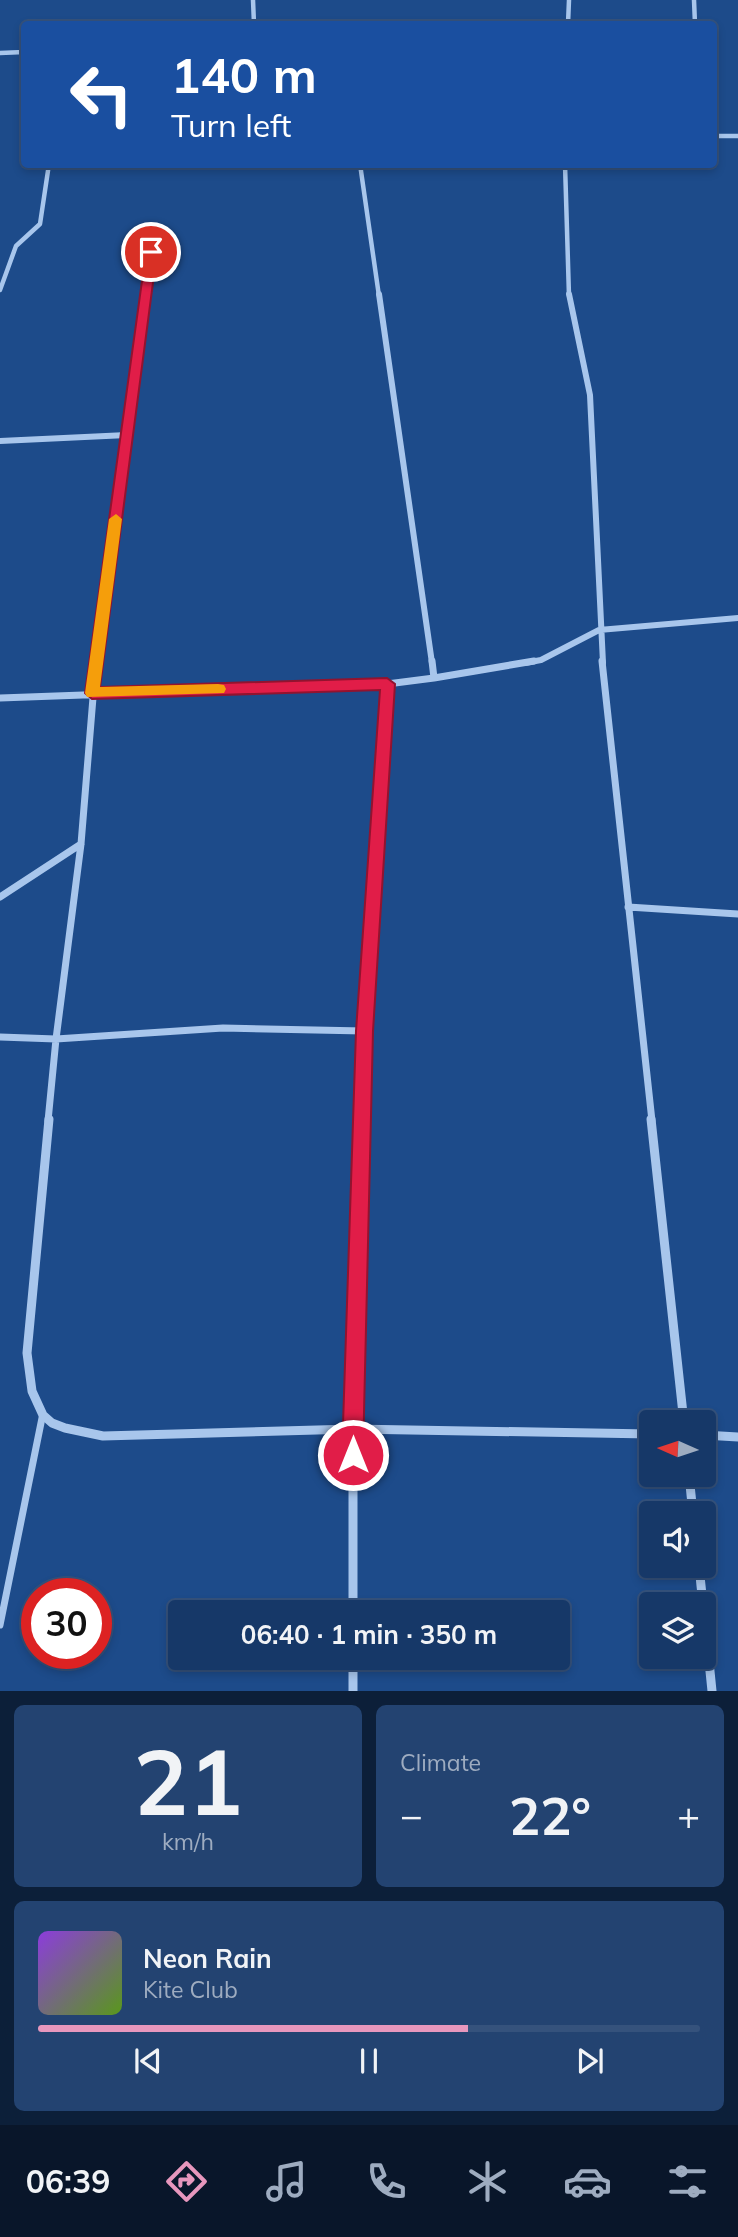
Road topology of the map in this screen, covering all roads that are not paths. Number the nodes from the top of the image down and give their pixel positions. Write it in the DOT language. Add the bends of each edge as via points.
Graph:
graph roads {
  1 [pos="253,0"];
  2 [pos="569,0"];
  3 [pos="694,0"];
  4 [pos="254,21"];
  5 [pos="568,21"];
  6 [pos="695,21"];
  7 [pos="21,52"];
  8 [pos="0,53"];
  9 [pos="717,136"];
  10 [pos="738,136"];
  11 [pos="48,168"];
  12 [pos="361,168"];
  13 [pos="565,168"];
  14 [pos="151,252"];
  15 [pos="0,290"];
  16 [pos="127,435"];
  17 [pos="0,441"];
  18 [pos="738,618"];
  19 [pos="599,630"];
  20 [pos="434,678"];
  21 [pos="387,684"];
  22 [pos="92,693"];
  23 [pos="0,698"];
  24 [pos="81,844"];
  25 [pos="0,898"];
  26 [pos="628,907"];
  27 [pos="738,914"];
  28 [pos="364,1031"];
  29 [pos="0,1037"];
  30 [pos="56,1039"];
  31 [pos="683,1410"];
  32 [pos="42,1418"];
  33 [pos="353,1429"];
  34 [pos="639,1434"];
  35 [pos="716,1436"];
  36 [pos="738,1437"];
  37 [pos="353,1600"];
  38 [pos="0,1625"];
  39 [pos="710,1669"];
  40 [pos="353,1670"];
  41 [pos="353,1691"];
  42 [pos="712,1691"];
  1 -- 4 [label="street"];
  2 -- 5 [label="street"];
  3 -- 6 [label="street"];
  7 -- 8 [label="street"];
  9 -- 10 [label="street"];
  11 -- 15 [label="street" via="40,224 16,246"];
  12 -- 20 [label="street"];
  13 -- 19 [label="street" via="568,290 590,395"];
  14 -- 16 [label="street"];
  16 -- 17 [label="street"];
  16 -- 22 [label="street"];
  18 -- 19 [label="street"];
  19 -- 20 [label="street" via="541,660"];
  19 -- 26 [label="street"];
  20 -- 21 [label="street"];
  21 -- 22 [label="street"];
  21 -- 28 [label="street"];
  22 -- 23 [label="street"];
  22 -- 24 [label="street"];
  24 -- 25 [label="street"];
  24 -- 30 [label="street"];
  26 -- 27 [label="street"];
  26 -- 31 [label="street"];
  28 -- 30 [label="street" via="223,1028"];
  28 -- 33 [label="street"];
  29 -- 30 [label="street"];
  30 -- 32 [label="street" via="27,1353 29,1388"];
  32 -- 33 [label="street" via="69,1432 103,1436"];
  32 -- 38 [label="lane"];
  33 -- 34 [label="street"];
  33 -- 37 [label="street"];
  35 -- 36 [label="street"];
  39 -- 42 [label="street"];
  40 -- 41 [label="street"];
}
